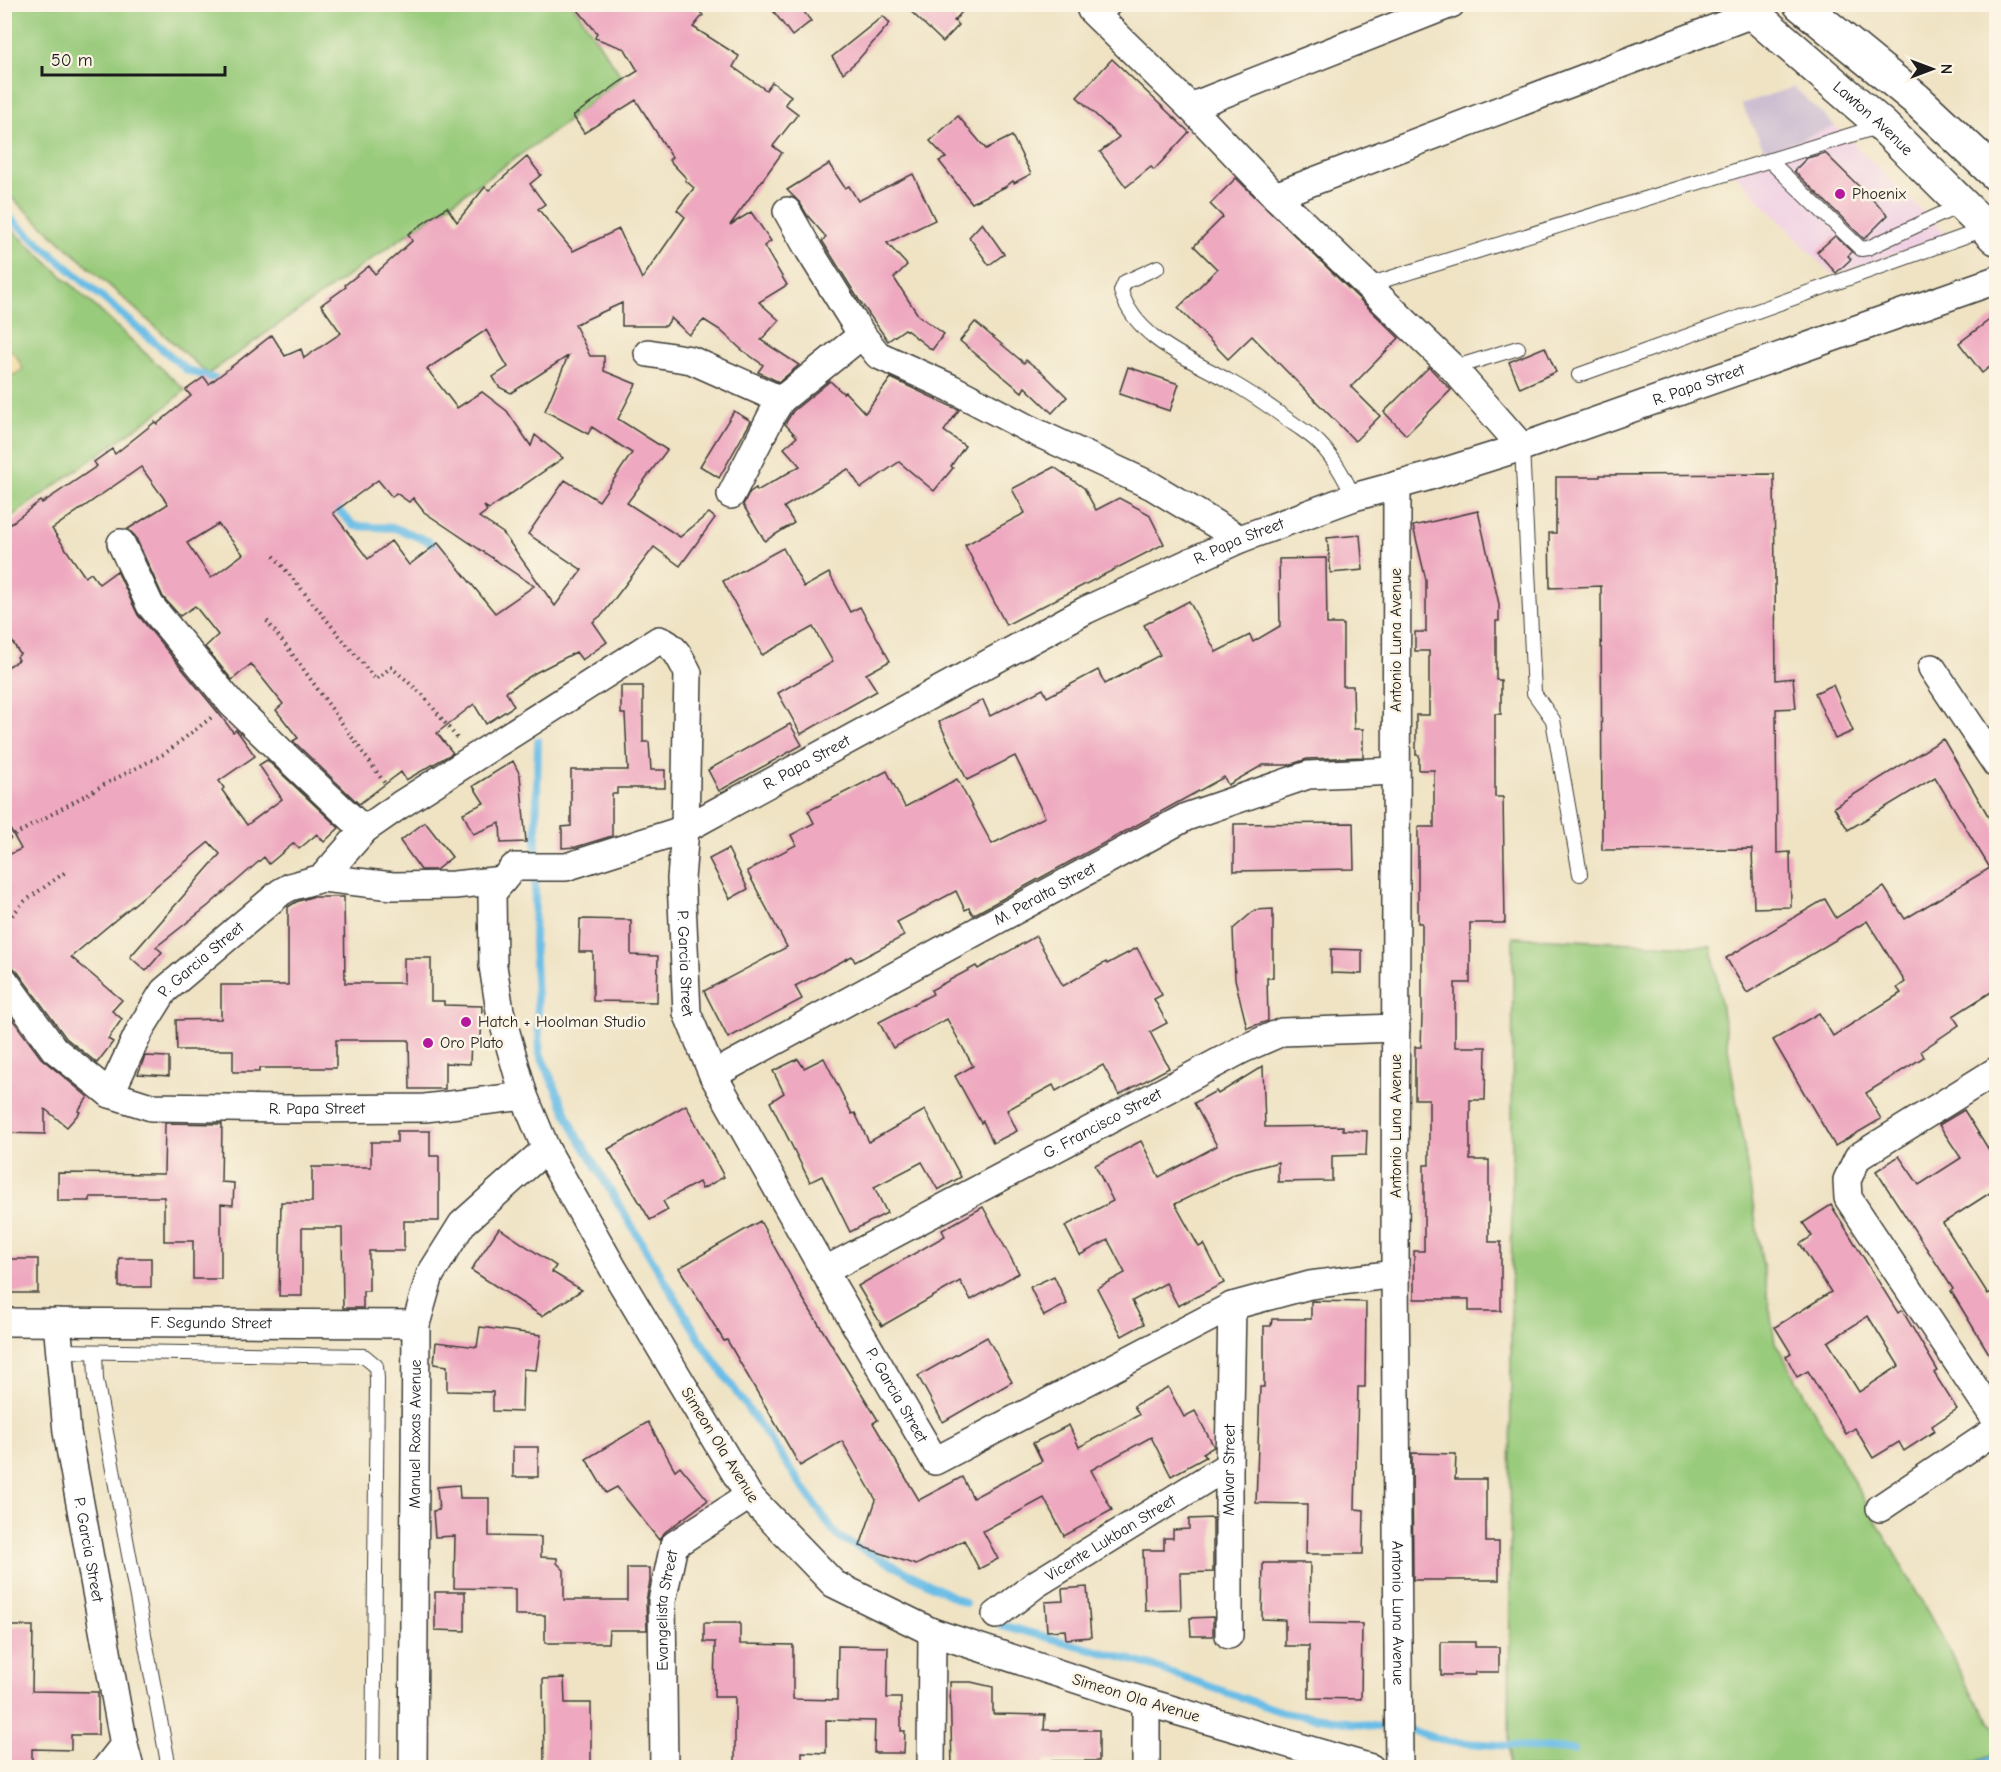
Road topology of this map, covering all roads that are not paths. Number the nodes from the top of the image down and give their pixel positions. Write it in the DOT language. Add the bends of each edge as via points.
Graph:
graph roads {
  1 [pos="1107,4"];
  2 [pos="1451,4"];
  3 [pos="1806,7"];
  4 [pos="1747,9"];
  5 [pos="1190,107"];
  6 [pos="1882,125"];
  7 [pos="1770,161"];
  8 [pos="1996,174"];
  9 [pos="1275,196"];
  10 [pos="1963,204"];
  11 [pos="787,211"];
  12 [pos="1992,233"];
  13 [pos="1158,267"];
  14 [pos="1996,280"];
  15 [pos="1368,285"];
  16 [pos="862,335"];
  17 [pos="1518,348"];
  18 [pos="648,353"];
  19 [pos="1453,368"];
  20 [pos="1579,375"];
  21 [pos="781,400"];
  22 [pos="1522,447"];
  23 [pos="1397,485"];
  24 [pos="731,495"];
  25 [pos="1354,497"];
  26 [pos="1240,539"];
  27 [pos="121,543"];
  28 [pos="1932,668"];
  29 [pos="1996,764"];
  30 [pos="1395,771"];
  31 [pos="685,829"];
  32 [pos="364,830"];
  33 [pos="508,874"];
  34 [pos="1580,874"];
  35 [pos="322,878"];
  36 [pos="4,980"];
  37 [pos="1396,1028"];
  38 [pos="1996,1071"];
  39 [pos="713,1075"];
  40 [pos="110,1094"];
  41 [pos="524,1096"];
  42 [pos="546,1149"];
  43 [pos="824,1271"];
  44 [pos="1395,1274"];
  45 [pos="1232,1306"];
  46 [pos="4,1322"];
  47 [pos="57,1322"];
  48 [pos="416,1324"];
  49 [pos="60,1351"];
  50 [pos="95,1352"];
  51 [pos="1996,1420"];
  52 [pos="1996,1430"];
  53 [pos="1229,1465"];
  54 [pos="749,1496"];
  55 [pos="1880,1508"];
  56 [pos="996,1615"];
  57 [pos="932,1632"];
  58 [pos="1229,1635"];
  59 [pos="1146,1702"];
  60 [pos="127,1756"];
  61 [pos="106,1767"];
  62 [pos="169,1767"];
  63 [pos="373,1767"];
  64 [pos="413,1767"];
  65 [pos="664,1767"];
  66 [pos="931,1767"];
  67 [pos="1146,1767"];
  68 [pos="1371,1767"];
  69 [pos="1399,1767"];
  1 -- 5 [label="street" via="1091,10"];
  2 -- 5 [label="street"];
  3 -- 8 [label="main road" via="1916,99"];
  4 -- 6 [label="main road, Lawton Avenue"];
  4 -- 9 [label="street"];
  5 -- 9 [label="street"];
  6 -- 7 [label="lane"];
  6 -- 10 [label="main road, Lawton Avenue"];
  7 -- 10 [label="lane" via="1861,249"];
  7 -- 15 [label="lane"];
  9 -- 15 [label="street"];
  10 -- 12 [label="main road, Lawton Avenue"];
  11 -- 16 [label="street"];
  12 -- 20 [label="lane"];
  13 -- 25 [label="lane" via="1125,282 1121,291 1148,333 1271,407 1318,442 1341,469"];
  14 -- 22 [label="street, R. Papa Street"];
  15 -- 19 [label="street"];
  16 -- 21 [label="street"];
  16 -- 26 [label="street" via="878,355 1152,486"];
  17 -- 19 [label="lane"];
  18 -- 21 [label="street" via="691,360"];
  19 -- 22 [label="street"];
  21 -- 24 [label="street"];
  22 -- 23 [label="street, R. Papa Street"];
  22 -- 34 [label="lane" via="1534,693 1553,720"];
  23 -- 25 [label="street, R. Papa Street"];
  23 -- 30 [label="street, Antonio Luna Avenue"];
  25 -- 26 [label="street, R. Papa Street"];
  26 -- 31 [label="street, R. Papa Street" via="1086,610"];
  27 -- 32 [label="street" via="150,605 231,703"];
  28 -- 29 [label="street"];
  30 -- 37 [label="street, Antonio Luna Avenue"];
  30 -- 39 [label="street, M. Peralta Street" via="1308,775 1186,817"];
  31 -- 32 [label="street, P. Garcia Street" via="688,673 671,644 659,640"];
  31 -- 33 [label="street, R. Papa Street" via="566,867"];
  31 -- 39 [label="street, P. Garcia Street" via="681,879 687,1013"];
  32 -- 35 [label="street, P. Garcia Street"];
  33 -- 35 [label="street, R. Papa Street" via="454,885 393,886"];
  33 -- 41 [label="street, Simeon Ola Avenue" via="492,893 493,966 500,1011"];
  35 -- 40 [label="street, P. Garcia Street" via="281,892 164,991 141,1028"];
  36 -- 40 [label="street" via="54,1049"];
  37 -- 43 [label="street, G. Francisco Street" via="1282,1032"];
  37 -- 44 [label="street, Antonio Luna Avenue"];
  38 -- 51 [label="street" via="1858,1157 1847,1180 1848,1198"];
  39 -- 43 [label="street, P. Garcia Street"];
  40 -- 41 [label="street, R. Papa Street" via="152,1107 290,1109 425,1108"];
  41 -- 42 [label="street, Simeon Ola Avenue"];
  42 -- 48 [label="street, Manuel Roxas Avenue" via="462,1224 430,1275"];
  42 -- 54 [label="street, Simeon Ola Avenue"];
  43 -- 45 [label="street, P. Garcia Street" via="935,1461"];
  44 -- 45 [label="street, P. Garcia Street" via="1310,1286"];
  44 -- 69 [label="street, Antonio Luna Avenue"];
  45 -- 53 [label="street, Malvar Street"];
  46 -- 47 [label="street, F. Segundo Street"];
  47 -- 48 [label="street, F. Segundo Street"];
  47 -- 49 [label="street, P. Garcia Street"];
  48 -- 64 [label="street, Manuel Roxas Avenue"];
  49 -- 50 [label="lane"];
  49 -- 60 [label="street, P. Garcia Street" via="66,1432"];
  50 -- 62 [label="lane" via="96,1379"];
  50 -- 63 [label="lane" via="364,1356 376,1366"];
  52 -- 55 [label="street"];
  53 -- 56 [label="street, Vicente Lukban Street" via="1036,1584"];
  53 -- 58 [label="street, Malvar Street"];
  54 -- 57 [label="street, Simeon Ola Avenue" via="834,1584"];
  54 -- 65 [label="street, Evangelista Street" via="674,1545 662,1601"];
  57 -- 59 [label="street, Simeon Ola Avenue"];
  57 -- 66 [label="street"];
  59 -- 67 [label="street"];
  59 -- 68 [label="street, Simeon Ola Avenue"];
  60 -- 61 [label="street, P. Garcia Street"];
}
